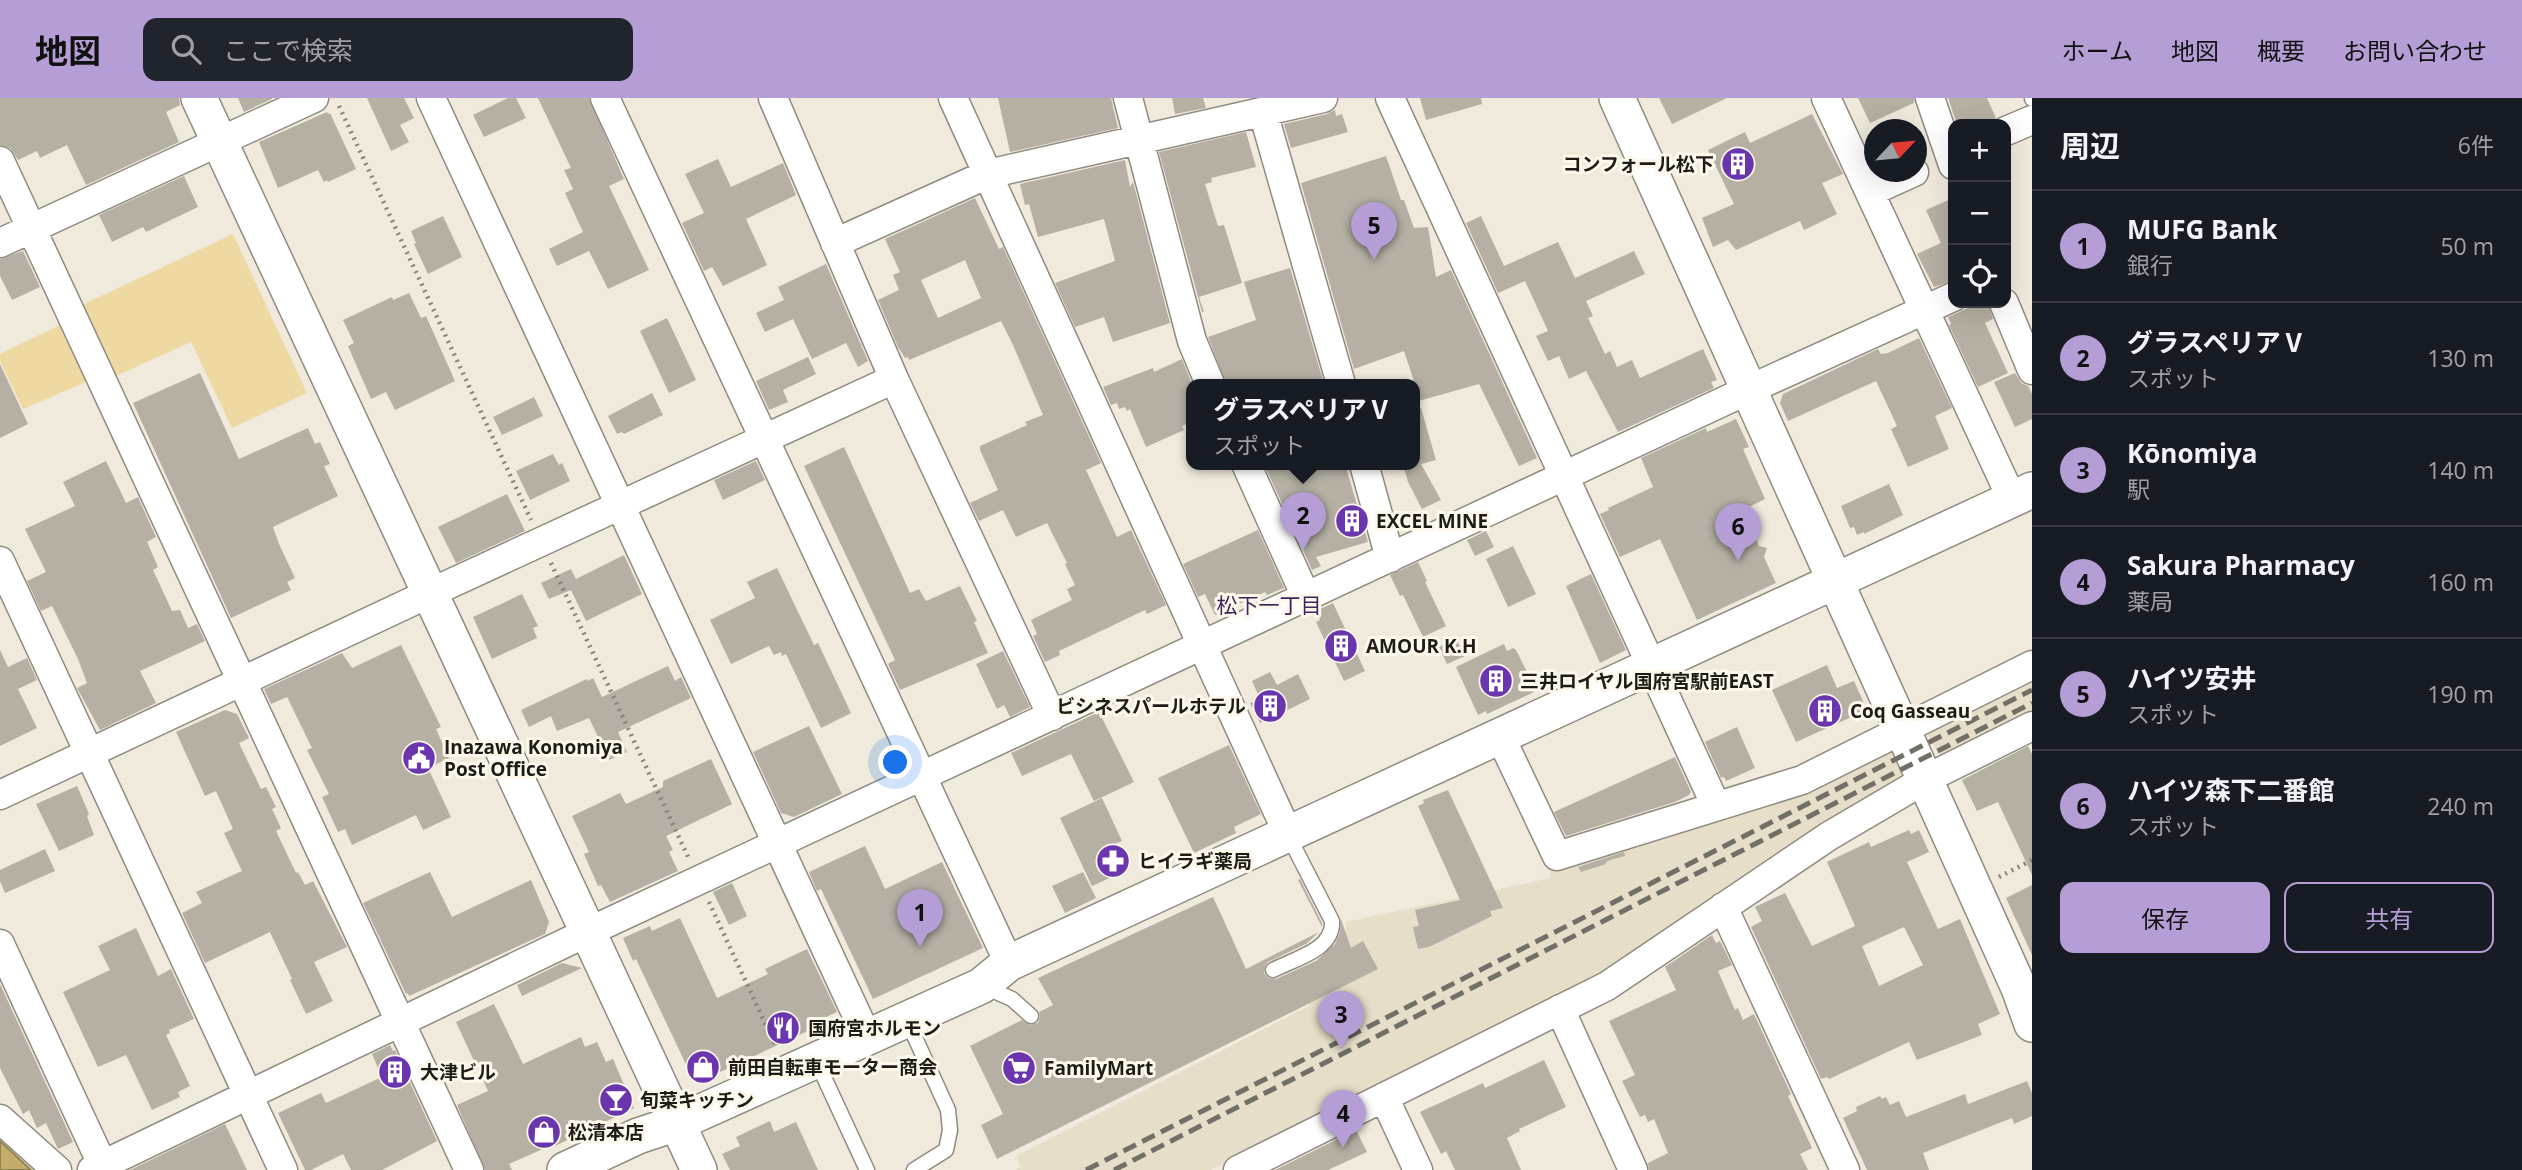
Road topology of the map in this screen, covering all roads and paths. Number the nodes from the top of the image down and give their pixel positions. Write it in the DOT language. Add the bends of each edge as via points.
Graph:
graph roads {
  1 [pos="199,98"];
  2 [pos="314,98"];
  3 [pos="335,98"];
  4 [pos="431,98"];
  5 [pos="605,98"];
  6 [pos="773,98"];
  7 [pos="953,98"];
  8 [pos="1128,98"];
  9 [pos="1323,98"];
  10 [pos="1390,98"];
  11 [pos="1617,98"];
  12 [pos="1826,98"];
  13 [pos="1930,98"];
  14 [pos="1263,112"];
  15 [pos="2032,120"];
  16 [pos="2011,129"];
  17 [pos="1138,140"];
  18 [pos="219,142"];
  19 [pos="1948,147"];
  20 [pos="1948,159"];
  21 [pos="0,161"];
  22 [pos="1927,167"];
  23 [pos="988,174"];
  24 [pos="1890,182"];
  25 [pos="1870,191"];
  26 [pos="32,228"];
  27 [pos="0,243"];
  28 [pos="835,243"];
  29 [pos="1948,299"];
  30 [pos="2006,308"];
  31 [pos="1924,310"];
  32 [pos="2032,370"];
  33 [pos="894,379"];
  34 [pos="1208,379"];
  35 [pos="1340,379"];
  36 [pos="1748,390"];
  37 [pos="764,439"];
  38 [pos="1249,470"];
  39 [pos="1366,470"];
  40 [pos="1564,477"];
  41 [pos="2022,495"];
  42 [pos="620,505"];
  43 [pos="541,541"];
  44 [pos="1391,558"];
  45 [pos="0,561"];
  46 [pos="1835,582"];
  47 [pos="430,593"];
  48 [pos="1306,597"];
  49 [pos="1202,646"];
  50 [pos="1652,665"];
  51 [pos="2032,665"];
  52 [pos="242,681"];
  53 [pos="1052,716"];
  54 [pos="2032,726"];
  55 [pos="1902,730"];
  56 [pos="1500,736"];
  57 [pos="89,753"];
  58 [pos="921,777"];
  59 [pos="1926,779"];
  60 [pos="0,795"];
  61 [pos="1716,806"];
  62 [pos="1288,834"];
  63 [pos="777,844"];
  64 [pos="2032,860"];
  65 [pos="699,880"];
  66 [pos="1975,889"];
  67 [pos="1723,907"];
  68 [pos="588,932"];
  69 [pos="0,944"];
  70 [pos="1009,963"];
  71 [pos="1273,970"];
  72 [pos="981,986"];
  73 [pos="1559,1009"];
  74 [pos="1031,1016"];
  75 [pos="907,1019"];
  76 [pos="400,1022"];
  77 [pos="2032,1024"];
  78 [pos="867,1037"];
  79 [pos="802,1067"];
  80 [pos="247,1094"];
  81 [pos="1384,1097"];
  82 [pos="0,1119"];
  83 [pos="677,1123"];
  84 [pos="97,1167"];
  85 [pos="57,1170"];
  86 [pos="283,1170"];
  87 [pos="469,1170"];
  88 [pos="565,1170"];
  89 [pos="699,1170"];
  90 [pos="867,1170"];
  91 [pos="914,1170"];
  92 [pos="1238,1170"];
  93 [pos="1418,1170"];
  94 [pos="1633,1170"];
  95 [pos="1845,1170"];
  1 -- 18 [label="street"];
  2 -- 18 [label="street"];
  3 -- 43 [label="path"];
  4 -- 42 [label="street"];
  5 -- 37 [label="street"];
  6 -- 28 [label="street"];
  7 -- 23 [label="street"];
  8 -- 17 [label="street"];
  9 -- 14 [label="street"];
  10 -- 40 [label="street"];
  11 -- 36 [label="street"];
  12 -- 25 [label="street"];
  13 -- 19 [label="street"];
  14 -- 17 [label="street"];
  14 -- 35 [label="street"];
  15 -- 16 [label="street"];
  17 -- 23 [label="street"];
  17 -- 34 [label="street" via="1195,350"];
  18 -- 26 [label="street"];
  18 -- 47 [label="street"];
  20 -- 22 [label="street"];
  21 -- 26 [label="street"];
  23 -- 28 [label="street"];
  23 -- 49 [label="street"];
  24 -- 25 [label="street"];
  25 -- 31 [label="street"];
  26 -- 27 [label="street"];
  26 -- 52 [label="street"];
  28 -- 33 [label="street"];
  29 -- 31 [label="street"];
  30 -- 32 [label="street"];
  31 -- 36 [label="street"];
  31 -- 41 [label="street"];
  33 -- 37 [label="street"];
  33 -- 53 [label="street"];
  36 -- 40 [label="street"];
  36 -- 46 [label="street"];
  37 -- 42 [label="street"];
  37 -- 58 [label="street"];
  38 -- 48 [label="street"];
  39 -- 44 [label="street"];
  40 -- 44 [label="street"];
  40 -- 50 [label="street"];
  41 -- 46 [label="street"];
  42 -- 43 [label="street"];
  42 -- 63 [label="street"];
  43 -- 47 [label="street"];
  43 -- 65 [label="path"];
  44 -- 48 [label="street"];
  45 -- 57 [label="street"];
  46 -- 50 [label="street"];
  46 -- 55 [label="street"];
  47 -- 52 [label="street"];
  47 -- 68 [label="street"];
  48 -- 49 [label="street"];
  49 -- 53 [label="street"];
  49 -- 62 [label="street"];
  50 -- 56 [label="street"];
  50 -- 61 [label="street"];
  51 -- 55 [label="street"];
  52 -- 57 [label="street"];
  52 -- 76 [label="street"];
  53 -- 58 [label="street"];
  54 -- 59 [label="street"];
  55 -- 59 [label="street"];
  55 -- 61 [label="street" via="1802,780"];
  56 -- 61 [label="street" via="1557,856"];
  56 -- 62 [label="street"];
  57 -- 60 [label="street"];
  57 -- 80 [label="street"];
  58 -- 63 [label="street"];
  58 -- 70 [label="street"];
  59 -- 66 [label="street"];
  59 -- 67 [label="street" via="1829,836"];
  62 -- 70 [label="street"];
  62 -- 71 [label="lane" via="1333,931 1323,945"];
  63 -- 65 [label="street"];
  63 -- 78 [label="street"];
  64 -- 66 [label="path"];
  65 -- 68 [label="street"];
  65 -- 79 [label="path"];
  66 -- 77 [label="street"];
  67 -- 73 [label="street" via="1607,986"];
  67 -- 95 [label="street"];
  68 -- 76 [label="street"];
  68 -- 83 [label="street"];
  69 -- 84 [label="street"];
  70 -- 72 [label="street"];
  72 -- 74 [label="lane" via="1012,999"];
  72 -- 75 [label="street"];
  73 -- 81 [label="street"];
  73 -- 94 [label="street"];
  75 -- 78 [label="street"];
  75 -- 91 [label="lane" via="948,1110 950,1130 946,1150"];
  76 -- 80 [label="street"];
  76 -- 87 [label="street"];
  78 -- 79 [label="street"];
  79 -- 83 [label="street"];
  79 -- 90 [label="lane"];
  80 -- 84 [label="street"];
  80 -- 86 [label="street"];
  81 -- 92 [label="street"];
  81 -- 93 [label="street"];
  82 -- 85 [label="street"];
  83 -- 88 [label="street"];
  83 -- 89 [label="street"];
}
